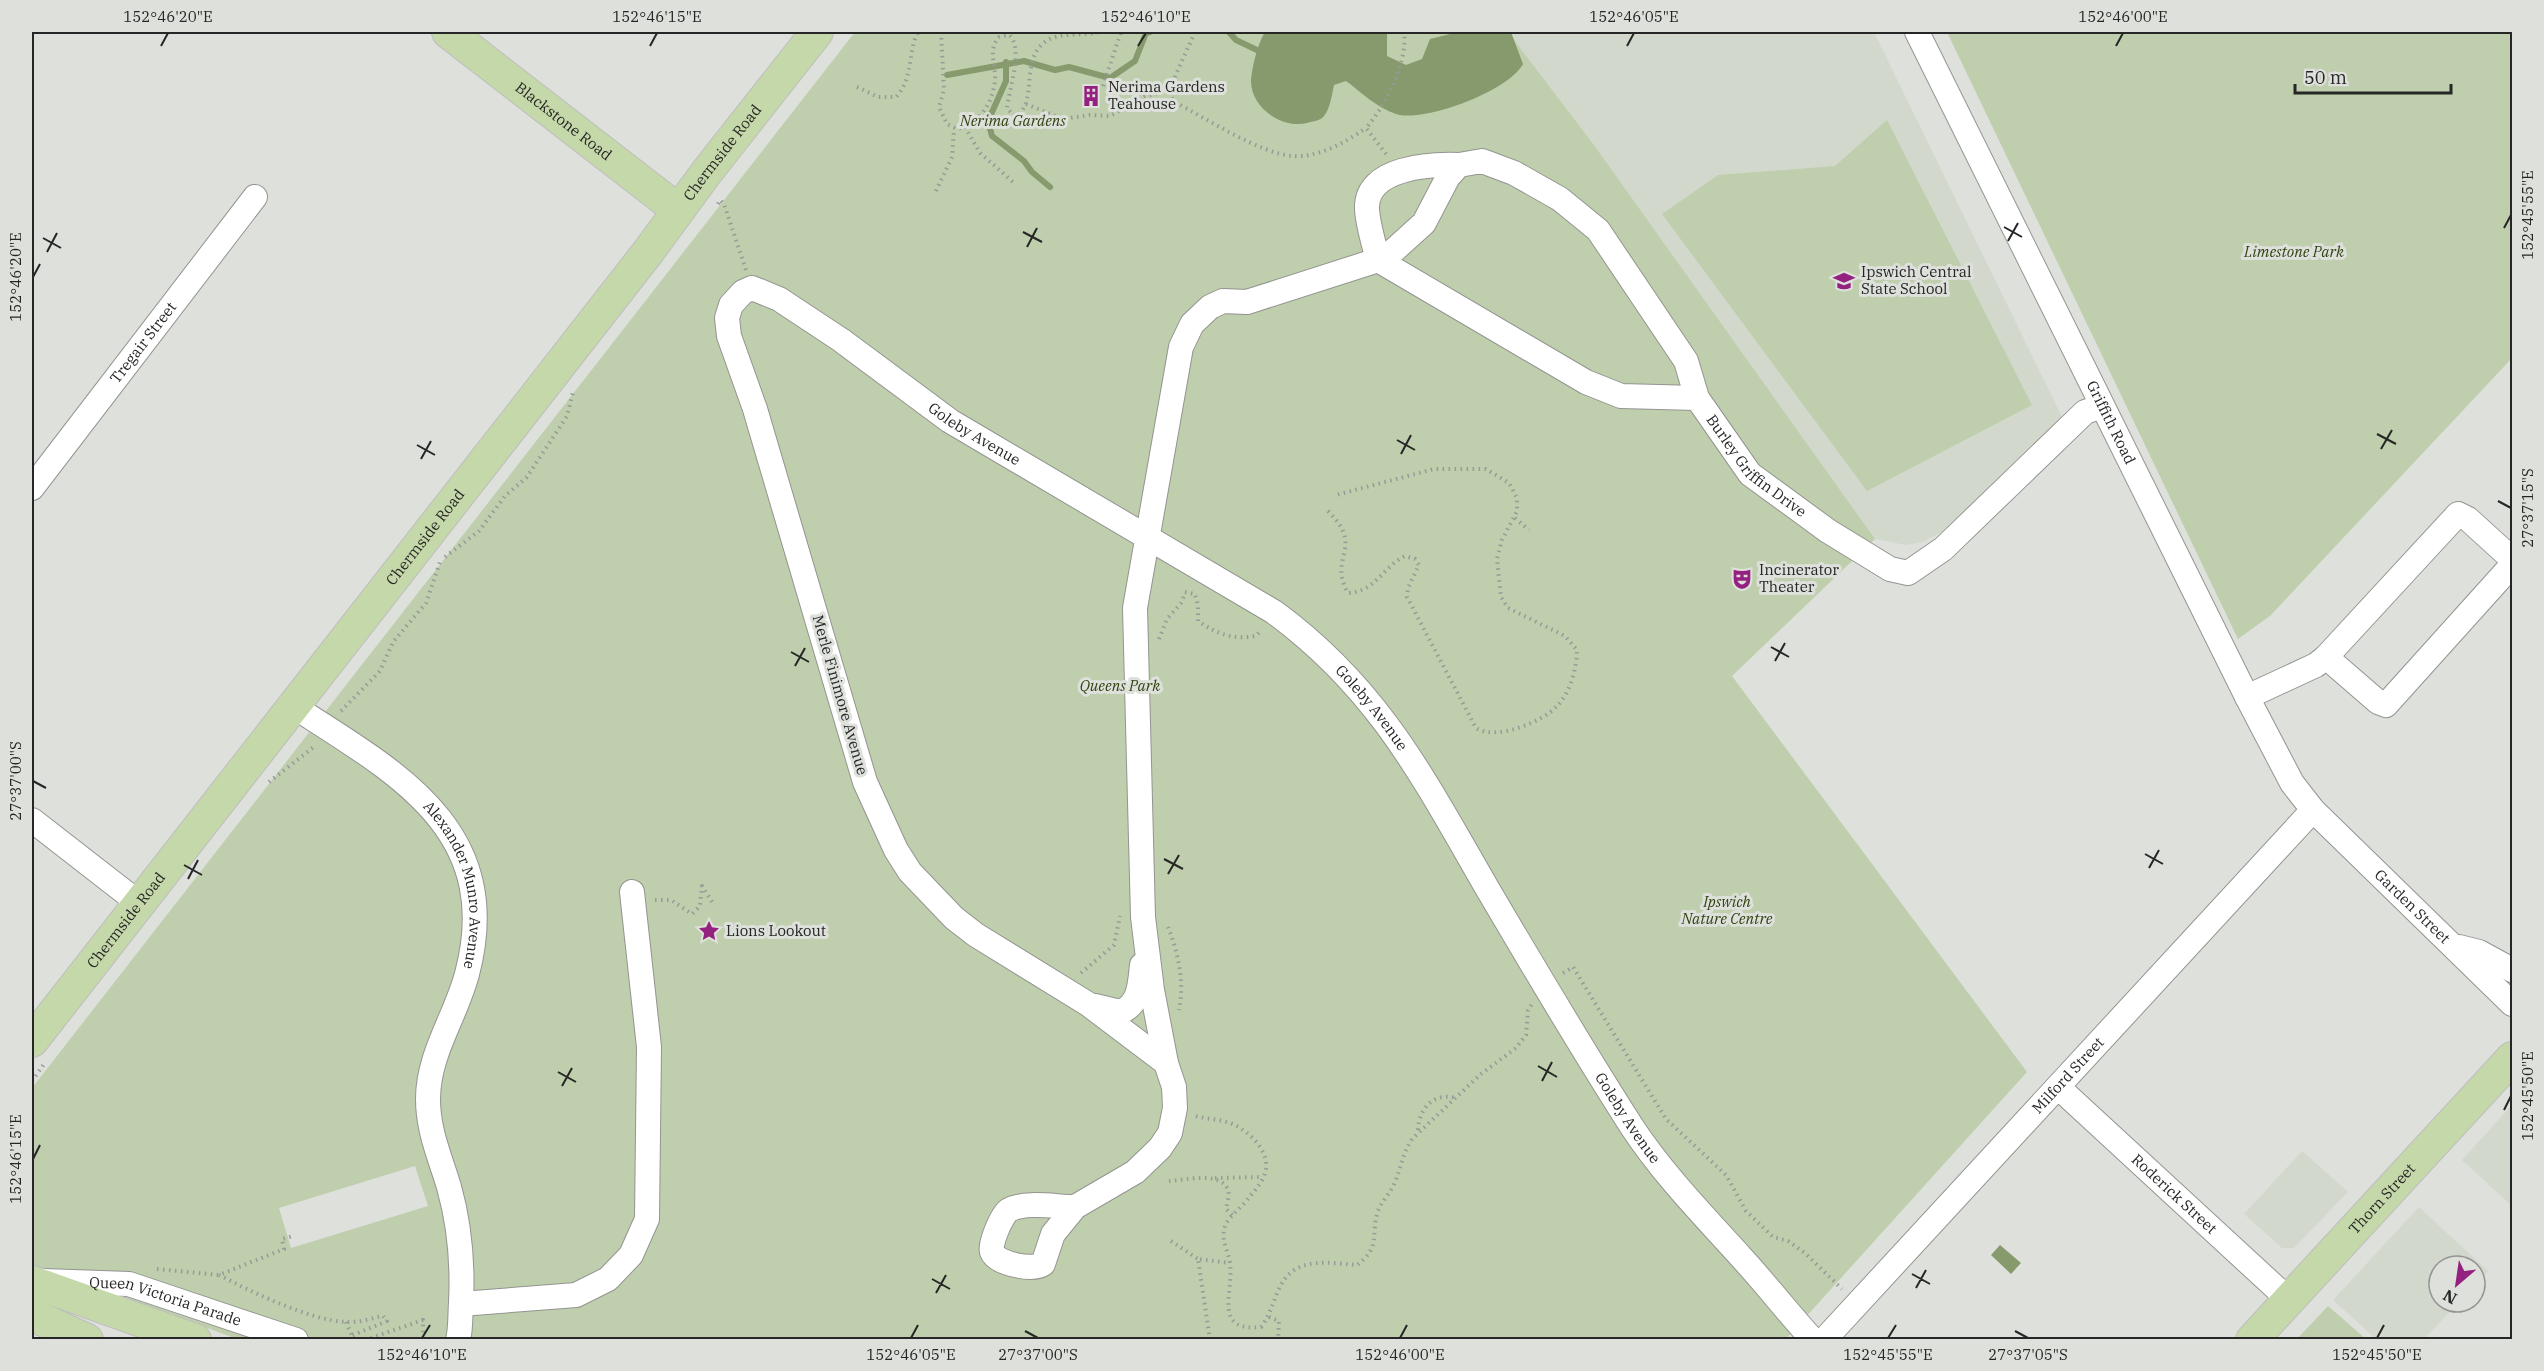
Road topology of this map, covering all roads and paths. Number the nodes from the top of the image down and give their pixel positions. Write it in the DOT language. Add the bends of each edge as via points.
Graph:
graph roads {
  1 [pos="448,32"];
  2 [pos="817,32"];
  3 [pos="918,32"];
  4 [pos="934,32"];
  5 [pos="1099,32"];
  6 [pos="1121,32"];
  7 [pos="1195,32"];
  8 [pos="1404,32"];
  9 [pos="1917,32"];
  10 [pos="941,33"];
  11 [pos="1103,84"];
  12 [pos="857,87"];
  13 [pos="1169,90"];
  14 [pos="1389,90"];
  15 [pos="1026,104"];
  16 [pos="965,127"];
  17 [pos="1366,128"];
  18 [pos="954,129"];
  19 [pos="1459,165"];
  20 [pos="1012,182"];
  21 [pos="936,191"];
  22 [pos="255,198"];
  23 [pos="678,210"];
  24 [pos="713,210"];
  25 [pos="1378,260"];
  26 [pos="743,294"];
  27 [pos="574,386"];
  28 [pos="1697,398"];
  29 [pos="2102,406"];
  30 [pos="32,489"];
  31 [pos="1336,495"];
  32 [pos="1328,511"];
  33 [pos="1515,518"];
  34 [pos="1529,530"];
  35 [pos="1147,540"];
  36 [pos="2512,559"];
  37 [pos="2512,565"];
  38 [pos="1195,567"];
  39 [pos="1185,594"];
  40 [pos="1273,612"];
  41 [pos="1156,647"];
  42 [pos="2326,657"];
  43 [pos="2247,697"];
  44 [pos="293,706"];
  45 [pos="328,728"];
  46 [pos="264,786"];
  47 [pos="2313,810"];
  48 [pos="32,820"];
  49 [pos="633,897"];
  50 [pos="140,904"];
  51 [pos="714,905"];
  52 [pos="1154,920"];
  53 [pos="2451,945"];
  54 [pos="2512,970"];
  55 [pos="1544,984"];
  56 [pos="1088,1004"];
  57 [pos="2512,1004"];
  58 [pos="1177,1020"];
  59 [pos="41,1049"];
  60 [pos="2512,1058"];
  61 [pos="1166,1063"];
  62 [pos="32,1081"];
  63 [pos="2058,1087"];
  64 [pos="1456,1098"];
  65 [pos="1175,1108"];
  66 [pos="1418,1131"];
  67 [pos="1263,1177"];
  68 [pos="1214,1178"];
  69 [pos="1169,1181"];
  70 [pos="1075,1207"];
  71 [pos="1233,1216"];
  72 [pos="293,1236"];
  73 [pos="1171,1241"];
  74 [pos="1198,1259"];
  75 [pos="1230,1263"];
  76 [pos="155,1268"];
  77 [pos="219,1275"];
  78 [pos="32,1281"];
  79 [pos="2289,1300"];
  80 [pos="1859,1304"];
  81 [pos="32,1316"];
  82 [pos="1269,1317"];
  83 [pos="346,1322"];
  84 [pos="460,1327"];
  85 [pos="353,1338"];
  86 [pos="87,1340"];
  87 [pos="195,1340"];
  88 [pos="296,1340"];
  89 [pos="365,1340"];
  90 [pos="423,1340"];
  91 [pos="1210,1340"];
  92 [pos="1278,1340"];
  93 [pos="1813,1340"];
  94 [pos="1824,1340"];
  95 [pos="2252,1340"];
  1 -- 23 [label="main road, Blackstone Road"];
  2 -- 23 [label="main road, Chermside Road"];
  3 -- 12 [label="path" via="909,75 896,97 878,97"];
  4 -- 10 [label="path"];
  5 -- 15 [label="path" via="1047,40 1029,71"];
  6 -- 11 [label="path"];
  7 -- 13 [label="path"];
  8 -- 14 [label="path" via="1402,63"];
  9 -- 29 [label="street, Griffith Road"];
  10 -- 18 [label="path" via="944,90 939,108 942,118"];
  13 -- 15 [label="path" via="1144,97 1110,116 1063,119"];
  13 -- 17 [label="path" via="1170,96 1185,107 1287,155 1306,155 1335,146"];
  15 -- 16 [label="path" via="1018,115 1009,113 1007,108 1017,52 1013,38 1004,35 995,42 993,90 986,107"];
  16 -- 18 [label="path"];
  16 -- 20 [label="path" via="980,153"];
  18 -- 21 [label="path" via="952,157"];
  19 -- 25 [label="street, Merle Finimore Avenue" via="1448,177 1424,223"];
  19 -- 25 [label="street" via="1410,167 1385,179 1373,190 1367,207"];
  19 -- 28 [label="street" via="1482,161 1514,173 1560,199 1598,230 1686,361"];
  22 -- 30 [label="street, Tregair Street"];
  23 -- 44 [label="main road, Chermside Road"];
  24 -- 26 [label="path" via="720,200 724,204"];
  25 -- 28 [label="street, Burley Griffin Drive" via="1586,382 1621,396"];
  25 -- 35 [label="street, Merle Finimore Avenue" via="1248,302 1223,301 1192,324 1181,347"];
  26 -- 35 [label="street, Goleby Avenue" via="765,291 801,312 950,421"];
  26 -- 56 [label="street, Merle Finimore Avenue" via="727,318 729,336 755,409 865,782 892,842 910,872 954,918"];
  27 -- 45 [label="path" via="567,416 527,477 505,496 479,531 441,560 426,603 393,642 380,671"];
  28 -- 29 [label="street, Burley Griffin Drive" via="1750,474 1828,531 1901,573 1908,573 1943,549 2085,412"];
  29 -- 43 [label="street, Griffith Road"];
  31 -- 33 [label="path" via="1434,469 1486,470 1509,483 1517,498"];
  32 -- 33 [label="path" via="1347,537 1339,569 1348,593 1358,593 1372,585 1395,561 1405,556 1415,559 1419,565 1408,588 1410,603 1472,722 1483,733 1498,734 1557,707 1577,661 1577,650 1565,636 1508,608 1501,597 1497,559 1502,540"];
  33 -- 34 [label="path"];
  35 -- 38 [label="street, Goleby Avenue"];
  35 -- 52 [label="street, Merle Finimore Avenue" via="1135,608"];
  36 -- 42 [label="street" via="2458,514"];
  37 -- 42 [label="street" via="2386,705"];
  38 -- 39 [label="path"];
  38 -- 40 [label="street, Goleby Avenue"];
  39 -- 40 [label="path" via="1195,594 1198,621 1230,637 1256,636"];
  39 -- 41 [label="path" via="1167,619"];
  40 -- 55 [label="street, Goleby Avenue" via="1311,639 1343,670 1392,729"];
  42 -- 43 [label="street"];
  43 -- 47 [label="street, Griffith Road" via="2292,783"];
  44 -- 45 [label="street, Alexander Munro Avenue"];
  44 -- 50 [label="main road, Chermside Road"];
  45 -- 46 [label="path" via="314,748"];
  45 -- 84 [label="street, Alexander Munro Avenue" via="375,759 429,805 459,848 473,890 476,931 467,975 434,1061 428,1097 431,1135 460,1235"];
  47 -- 53 [label="street, Garden Street"];
  47 -- 63 [label="street, Milford Street"];
  48 -- 50 [label="street"];
  49 -- 51 [label="path" via="671,900 692,914 700,906 702,886"];
  49 -- 84 [label="street" via="649,1047 647,1219 631,1254 608,1279 576,1295"];
  50 -- 59 [label="main road, Chermside Road"];
  52 -- 56 [label="street, Merle Finimore Avenue" via="1136,998 1129,1007 1120,1012"];
  52 -- 58 [label="path" via="1178,959 1182,998"];
  52 -- 61 [label="street, Merle Finimore Avenue" via="1152,990"];
  53 -- 54 [label="street" via="2479,952"];
  53 -- 57 [label="street, Garden Street"];
  55 -- 64 [label="path" via="1530,996 1533,1002 1521,1042"];
  55 -- 80 [label="path" via="1574,967 1666,1119 1726,1175 1746,1211 1773,1237 1788,1241 1806,1254"];
  55 -- 93 [label="street, Goleby Avenue" via="1649,1150"];
  56 -- 61 [label="street, Merle Finimore Avenue"];
  59 -- 62 [label="path"];
  60 -- 79 [label="main road, Thorn Street"];
  61 -- 65 [label="street" via="1174,1087"];
  63 -- 79 [label="street, Roderick Street"];
  63 -- 80 [label="street, Milford Street"];
  64 -- 66 [label="path"];
  64 -- 66 [label="path" via="1439,1097 1430,1102 1418,1120"];
  65 -- 67 [label="path" via="1230,1122 1242,1129 1264,1154"];
  65 -- 70 [label="street" via="1170,1133 1160,1148 1135,1172"];
  66 -- 82 [label="path" via="1404,1151 1395,1184 1379,1209 1374,1247 1366,1258 1358,1265 1325,1261 1298,1268 1280,1286"];
  67 -- 68 [label="path"];
  67 -- 71 [label="path"];
  68 -- 69 [label="path"];
  68 -- 71 [label="path" via="1227,1187 1226,1209"];
  71 -- 75 [label="path" via="1226,1224 1223,1241"];
  72 -- 77 [label="path" via="282,1239 284,1250"];
  73 -- 74 [label="path"];
  74 -- 75 [label="path"];
  74 -- 91 [label="path"];
  75 -- 82 [label="path" via="1227,1306 1231,1318 1250,1328 1261,1327"];
  76 -- 77 [label="path"];
  77 -- 83 [label="path" via="261,1297"];
  78 -- 87 [label="main road, Queen Victoria Parade"];
  78 -- 88 [label="street, Queen Victoria Parade" via="129,1284"];
  79 -- 95 [label="main road, Thorn Street"];
  80 -- 94 [label="street, Milford Street"];
  81 -- 86 [label="main road"];
  82 -- 92 [label="path" via="1279,1321"];
  83 -- 85 [label="path"];
  83 -- 85 [label="path" via="383,1316 387,1321"];
  89 -- 90 [label="path" via="423,1320"];
}
